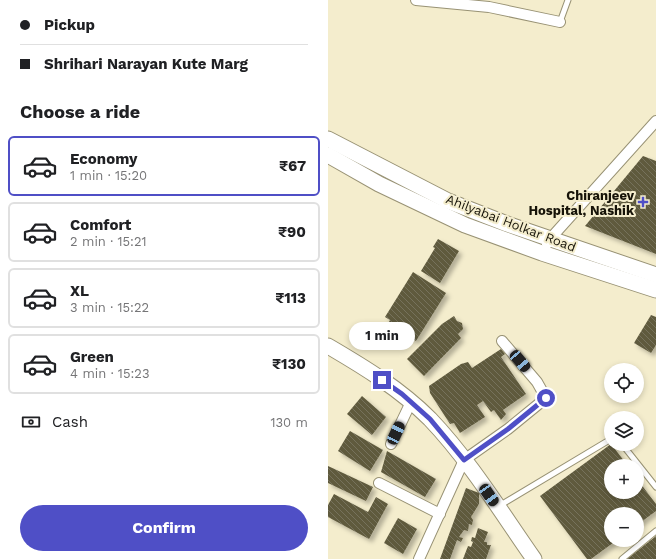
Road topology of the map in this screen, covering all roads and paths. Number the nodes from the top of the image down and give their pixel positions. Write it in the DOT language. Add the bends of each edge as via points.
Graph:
graph roads {
  1 [pos="416,0"];
  2 [pos="568,0"];
  3 [pos="481,3"];
  4 [pos="560,22"];
  5 [pos="656,121"];
  6 [pos="328,139"];
  7 [pos="328,155"];
  8 [pos="550,239"];
  9 [pos="542,254"];
  10 [pos="656,275"];
  11 [pos="656,290"];
  12 [pos="502,341"];
  13 [pos="328,346"];
  14 [pos="411,402"];
  15 [pos="604,443"];
  16 [pos="391,444"];
  17 [pos="628,451"];
  18 [pos="464,460"];
  19 [pos="380,483"];
  20 [pos="656,487"];
  21 [pos="497,507"];
  22 [pos="440,514"];
  23 [pos="656,531"];
  24 [pos="419,559"];
  25 [pos="534,559"];
  26 [pos="622,559"];
  1 -- 3 [label="street"];
  2 -- 4 [label="lane"];
  3 -- 4 [label="street"];
  5 -- 8 [label="street"];
  6 -- 8 [label="main road, Ahilyabai Holkar Road" via="448,201"];
  7 -- 9 [label="main road, Ahilyabai Holkar Road" via="379,184 464,225"];
  8 -- 9 [label="street"];
  8 -- 10 [label="main road, Ahilyabai Holkar Road"];
  9 -- 11 [label="main road, Ahilyabai Holkar Road"];
  12 -- 18 [label="street" via="537,382 546,398"];
  13 -- 14 [label="main road" via="361,365"];
  14 -- 16 [label="street"];
  14 -- 18 [label="main road" via="430,419"];
  15 -- 21 [label="lane"];
  17 -- 20 [label="lane"];
  18 -- 21 [label="main road"];
  18 -- 22 [label="street"];
  19 -- 22 [label="street"];
  21 -- 25 [label="main road"];
  22 -- 24 [label="street"];
  23 -- 26 [label="lane"];
}
